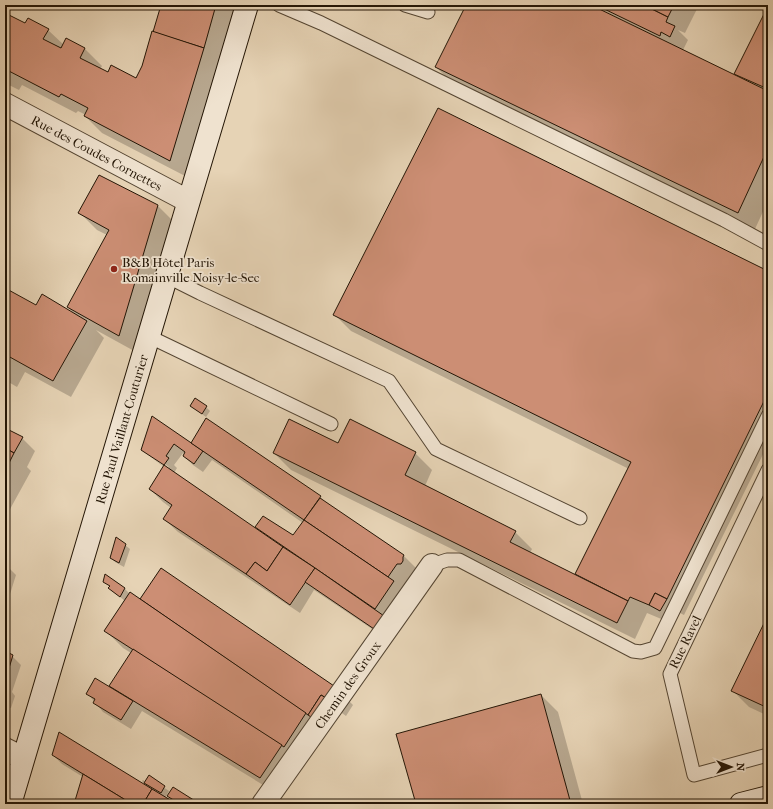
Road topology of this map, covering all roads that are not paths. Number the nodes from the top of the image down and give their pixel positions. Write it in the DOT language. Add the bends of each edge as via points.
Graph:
graph roads {
  1 [pos="247,5"];
  2 [pos="279,5"];
  3 [pos="405,5"];
  4 [pos="428,12"];
  5 [pos="5,104"];
  6 [pos="188,201"];
  7 [pos="768,244"];
  8 [pos="166,276"];
  9 [pos="148,336"];
  10 [pos="768,416"];
  11 [pos="331,424"];
  12 [pos="768,470"];
  13 [pos="580,518"];
  14 [pos="432,565"];
  15 [pos="14,753"];
  16 [pos="768,755"];
  17 [pos="768,797"];
  18 [pos="10,804"];
  19 [pos="263,804"];
  20 [pos="741,804"];
  1 -- 6 [label="main road, Rue Paul Vaillant-Couturier"];
  2 -- 7 [label="lane" via="328,26 717,216"];
  3 -- 4 [label="lane"];
  5 -- 6 [label="main road, Rue des Coudes Cornettes"];
  6 -- 8 [label="main road, Rue Paul Vaillant-Couturier"];
  8 -- 9 [label="main road, Rue Paul Vaillant-Couturier"];
  8 -- 13 [label="lane" via="389,381 436,449"];
  9 -- 11 [label="lane"];
  9 -- 15 [label="main road, Rue Paul Vaillant-Couturier"];
  10 -- 14 [label="lane" via="655,648 641,652 633,650 459,560 447,560"];
  12 -- 16 [label="lane, Rue Ravel" via="670,674 694,775"];
  14 -- 19 [label="main road, Chemin des Groux"];
  15 -- 18 [label="main road, Rue Paul Vaillant-Couturier"];
  17 -- 20 [label="main road"];
}
